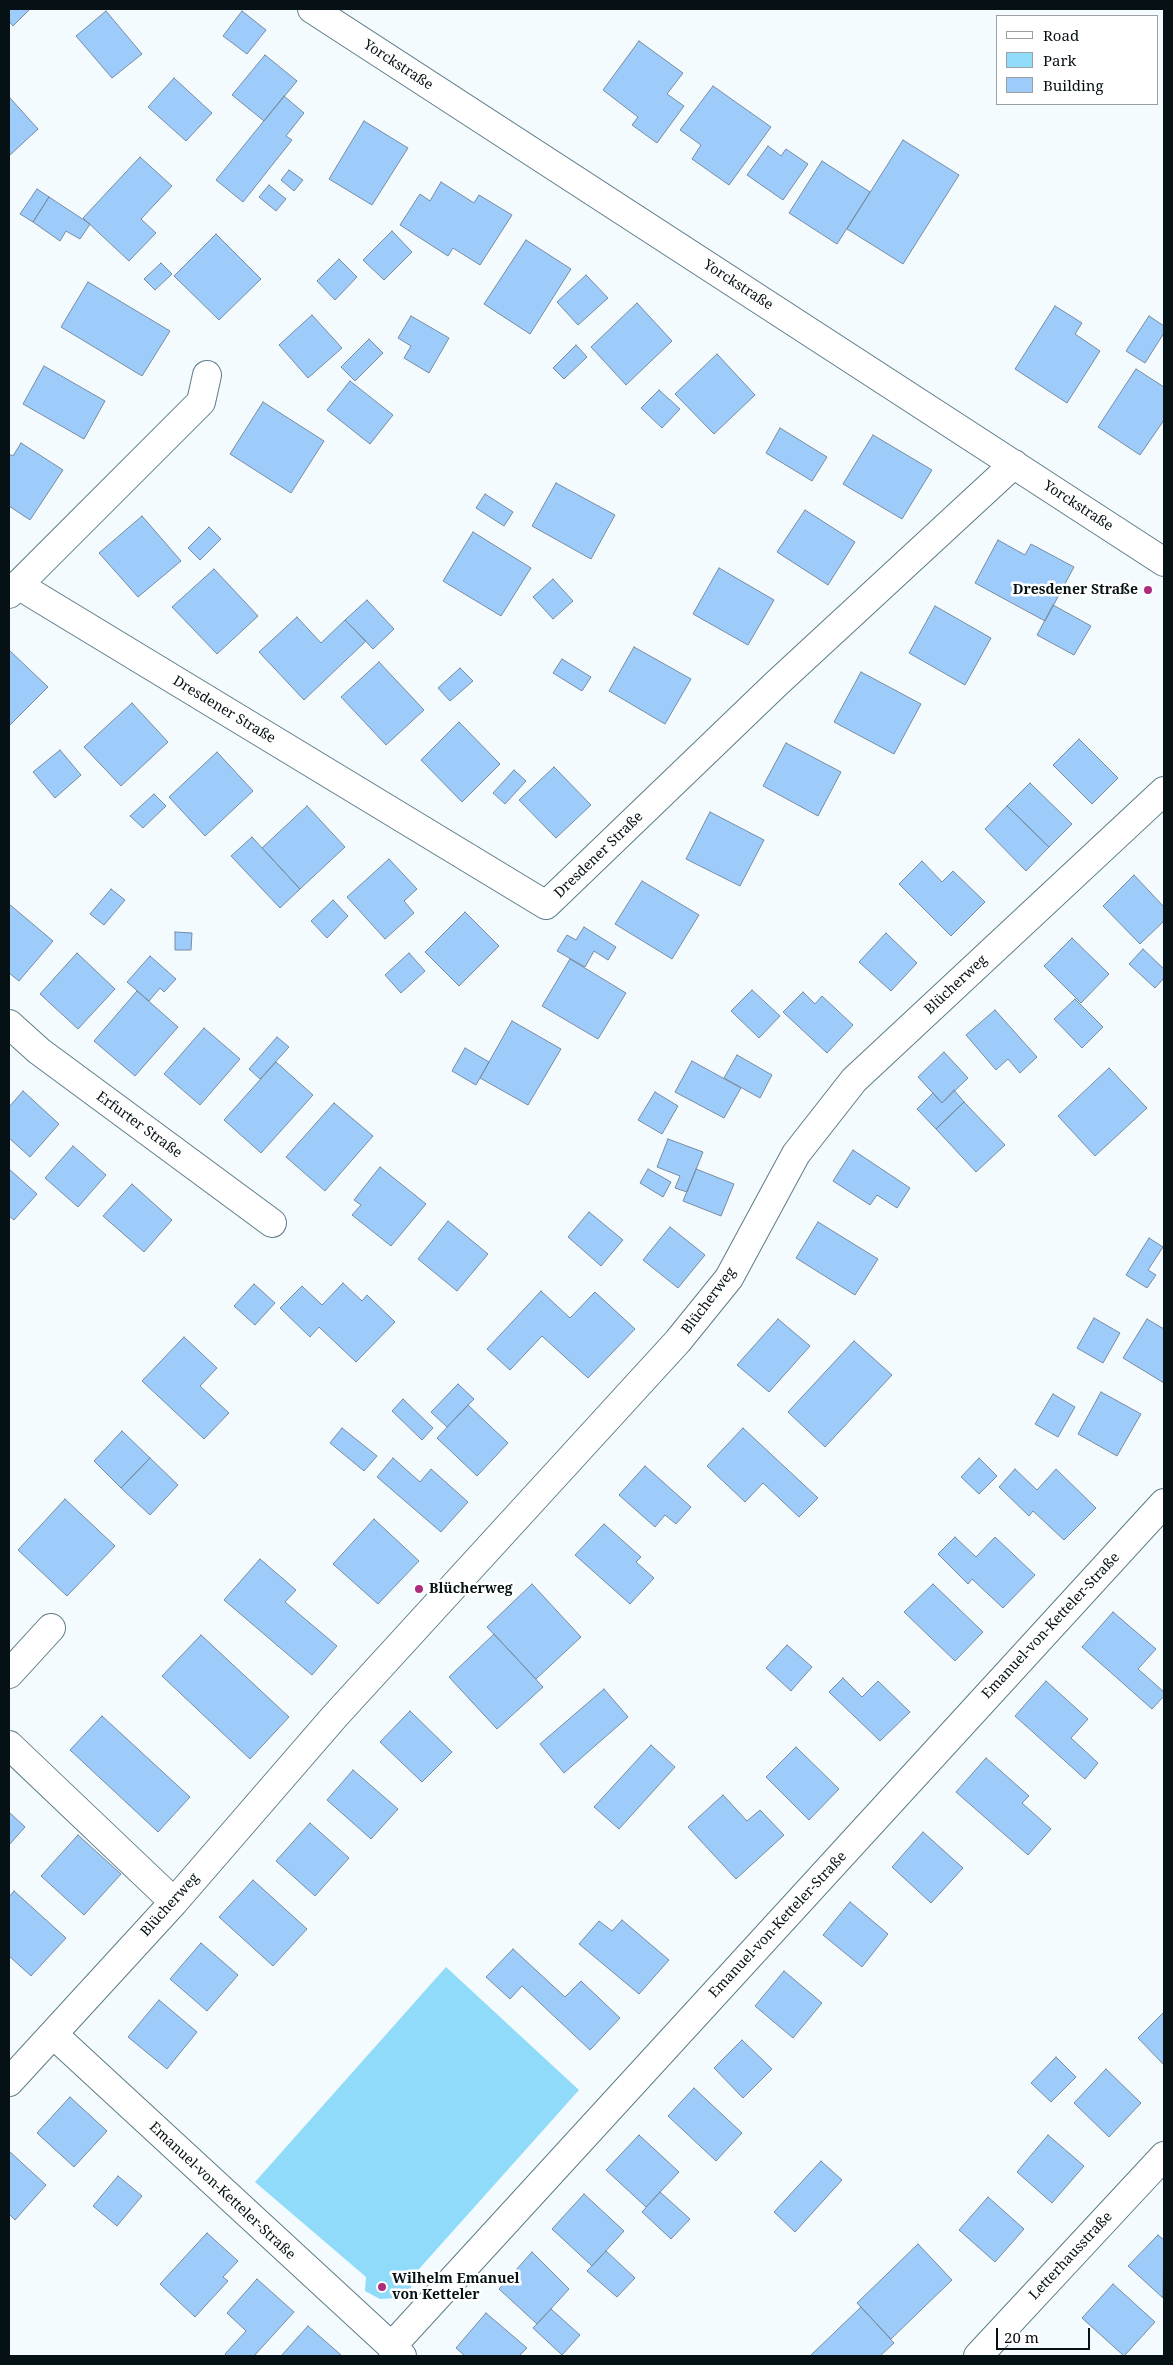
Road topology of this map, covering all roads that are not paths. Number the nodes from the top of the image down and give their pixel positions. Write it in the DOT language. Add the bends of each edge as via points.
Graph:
graph roads {
  1 [pos="312,9"];
  2 [pos="208,375"];
  3 [pos="1014,464"];
  4 [pos="1164,562"];
  5 [pos="13,590"];
  6 [pos="1164,791"];
  7 [pos="9,1024"];
  8 [pos="272,1223"];
  9 [pos="1164,1503"];
  10 [pos="51,1628"];
  11 [pos="9,1674"];
  12 [pos="9,1745"];
  13 [pos="174,1902"];
  14 [pos="54,2035"];
  15 [pos="9,2082"];
  16 [pos="1164,2156"];
  17 [pos="396,2351"];
  18 [pos="978,2356"];
  1 -- 3 [label="street, Yorckstraße"];
  2 -- 5 [label="street, Dresdener Straße" via="201,402"];
  3 -- 4 [label="street, Yorckstraße"];
  3 -- 5 [label="street, Dresdener Straße" via="776,684 546,905"];
  6 -- 13 [label="street, Blücherweg" via="854,1080 796,1154 729,1278 678,1341 335,1716"];
  7 -- 8 [label="street, Erfurter Straße" via="39,1051"];
  9 -- 17 [label="street, Emanuel-von-Ketteler-Straße"];
  10 -- 11 [label="street"];
  12 -- 13 [label="street"];
  13 -- 14 [label="street, Blücherweg"];
  14 -- 15 [label="street, Blücherweg"];
  14 -- 17 [label="street, Emanuel-von-Ketteler-Straße"];
  16 -- 18 [label="street, Letterhausstraße"];
}
